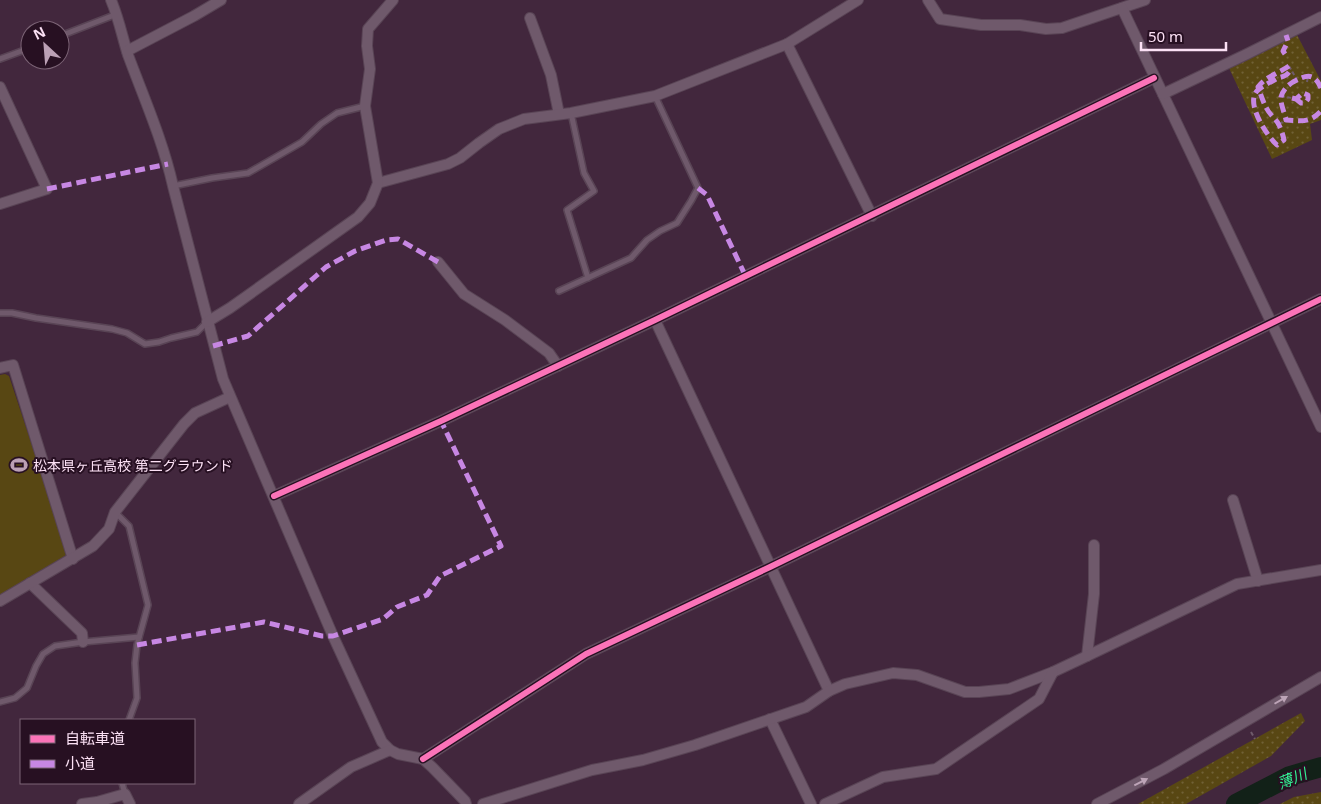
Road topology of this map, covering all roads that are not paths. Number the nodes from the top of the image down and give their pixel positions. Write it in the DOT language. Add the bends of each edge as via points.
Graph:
graph roads {
  1 [pos="111,0"];
  2 [pos="221,0"];
  3 [pos="393,0"];
  4 [pos="858,0"];
  5 [pos="928,0"];
  6 [pos="1146,0"];
  7 [pos="1122,8"];
  8 [pos="117,14"];
  9 [pos="1321,17"];
  10 [pos="530,18"];
  11 [pos="70,32"];
  12 [pos="787,44"];
  13 [pos="127,51"];
  14 [pos="20,52"];
  15 [pos="0,59"];
  16 [pos="1154,78"];
  17 [pos="0,87"];
  18 [pos="1163,94"];
  19 [pos="654,96"];
  20 [pos="365,106"];
  21 [pos="571,113"];
  22 [pos="559,114"];
  23 [pos="378,183"];
  24 [pos="173,186"];
  25 [pos="0,204"];
  26 [pos="872,216"];
  27 [pos="438,262"];
  28 [pos="588,278"];
  29 [pos="559,290"];
  30 [pos="1321,299"];
  31 [pos="0,313"];
  32 [pos="655,320"];
  33 [pos="207,322"];
  34 [pos="1272,323"];
  35 [pos="558,366"];
  36 [pos="0,368"];
  37 [pos="230,397"];
  38 [pos="1321,426"];
  39 [pos="274,496"];
  40 [pos="1234,500"];
  41 [pos="115,512"];
  42 [pos="1094,545"];
  43 [pos="73,559"];
  44 [pos="770,567"];
  45 [pos="1321,570"];
  46 [pos="1258,581"];
  47 [pos="30,583"];
  48 [pos="0,601"];
  49 [pos="139,637"];
  50 [pos="83,642"];
  51 [pos="1087,656"];
  52 [pos="1053,672"];
  53 [pos="1321,677"];
  54 [pos="829,691"];
  55 [pos="0,702"];
  56 [pos="128,719"];
  57 [pos="770,719"];
  58 [pos="390,750"];
  59 [pos="422,759"];
  60 [pos="122,784"];
  61 [pos="125,794"];
  62 [pos="82,804"];
  63 [pos="130,804"];
  64 [pos="299,804"];
  65 [pos="466,804"];
  66 [pos="483,804"];
  67 [pos="811,804"];
  68 [pos="825,804"];
  69 [pos="1097,804"];
  1 -- 8 [label="street"];
  2 -- 13 [label="street"];
  3 -- 20 [label="street" via="368,29 370,69"];
  4 -- 12 [label="street"];
  5 -- 7 [label="street" via="940,19 1046,30 1062,28"];
  6 -- 7 [label="street"];
  7 -- 16 [label="street"];
  8 -- 11 [label="lane"];
  8 -- 13 [label="street"];
  9 -- 18 [label="street"];
  10 -- 22 [label="street" via="551,75"];
  12 -- 19 [label="street"];
  12 -- 26 [label="street"];
  13 -- 24 [label="street"];
  14 -- 15 [label="lane"];
  16 -- 18 [label="street"];
  16 -- 26 [label="street"];
  17 -- 25 [label="street" via="47,190"];
  18 -- 34 [label="street"];
  19 -- 21 [label="street"];
  19 -- 28 [label="lane" via="698,188 677,223 647,240 631,258"];
  20 -- 23 [label="street"];
  20 -- 24 [label="lane" via="338,113 302,142 248,173"];
  21 -- 22 [label="street"];
  21 -- 28 [label="lane" via="584,173 594,191 567,210"];
  22 -- 23 [label="street" via="524,119 499,129 448,164"];
  23 -- 33 [label="street" via="370,203 358,217"];
  24 -- 33 [label="street"];
  26 -- 32 [label="street"];
  27 -- 35 [label="street" via="464,294 549,353"];
  28 -- 29 [label="lane"];
  30 -- 34 [label="street"];
  31 -- 33 [label="lane" via="112,329 127,333 145,344 197,332"];
  32 -- 35 [label="street"];
  32 -- 44 [label="street"];
  33 -- 37 [label="street"];
  34 -- 38 [label="street"];
  34 -- 44 [label="street"];
  35 -- 39 [label="street"];
  36 -- 43 [label="street" via="13,365"];
  37 -- 39 [label="street"];
  37 -- 41 [label="street" via="195,413"];
  39 -- 58 [label="street" via="341,654 382,742"];
  40 -- 46 [label="street"];
  41 -- 43 [label="street" via="109,529"];
  41 -- 49 [label="lane" via="129,526 148,605"];
  42 -- 51 [label="street" via="1094,594"];
  43 -- 47 [label="street"];
  44 -- 54 [label="street"];
  44 -- 59 [label="street" via="586,654"];
  45 -- 46 [label="street"];
  46 -- 51 [label="street" via="1237,584"];
  47 -- 48 [label="street"];
  47 -- 50 [label="street" via="82,633"];
  49 -- 50 [label="lane"];
  49 -- 56 [label="lane" via="135,663 137,698"];
  50 -- 55 [label="lane" via="55,646 43,654 27,688 15,698"];
  51 -- 52 [label="street"];
  52 -- 54 [label="street" via="1009,689 979,692 965,692 917,675 893,673"];
  52 -- 68 [label="street" via="1039,699 936,769 883,777"];
  69 -- 53 [label="street, one-way" via="1164,769"];
  54 -- 57 [label="street" via="806,707"];
  57 -- 66 [label="street" via="695,745 592,770"];
  57 -- 67 [label="street"];
  58 -- 59 [label="street"];
  58 -- 64 [label="street" via="351,767"];
  59 -- 65 [label="street"];
  60 -- 61 [label="lane"];
  61 -- 62 [label="street"];
  61 -- 63 [label="street"];
}
